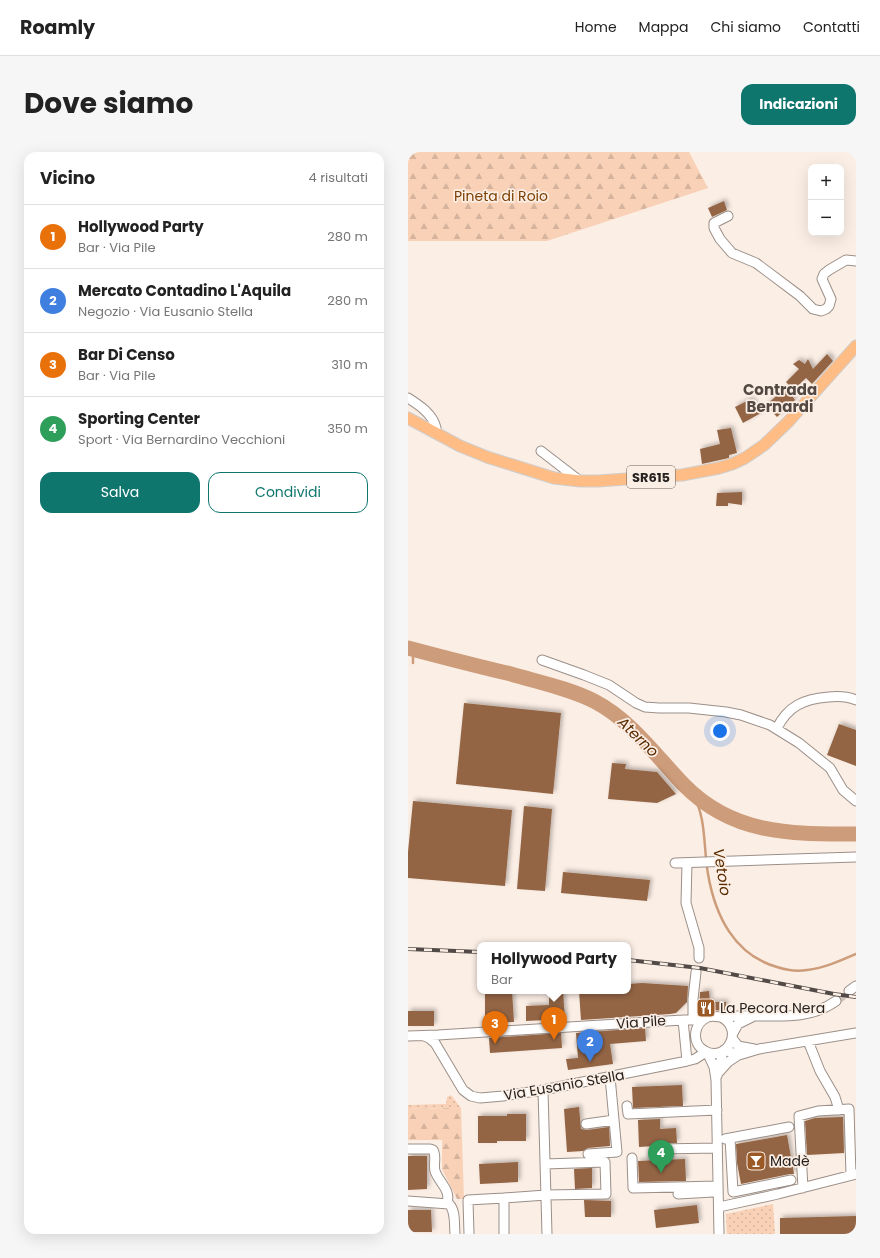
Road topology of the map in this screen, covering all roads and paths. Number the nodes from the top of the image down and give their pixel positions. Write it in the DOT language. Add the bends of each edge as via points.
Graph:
graph roads {
  1 [pos="728,216"];
  2 [pos="856,261"];
  3 [pos="856,346"];
  4 [pos="408,398"];
  5 [pos="408,418"];
  6 [pos="434,433"];
  7 [pos="541,451"];
  8 [pos="580,481"];
  9 [pos="542,660"];
  10 [pos="856,700"];
  11 [pos="777,728"];
  12 [pos="856,801"];
  13 [pos="856,857"];
  14 [pos="675,863"];
  15 [pos="687,863"];
  16 [pos="700,958"];
  17 [pos="696,972"];
  18 [pos="836,1001"];
  19 [pos="755,1016"];
  20 [pos="721,1017"];
  21 [pos="705,1018"];
  22 [pos="683,1020"];
  23 [pos="694,1020"];
  24 [pos="856,1033"];
  25 [pos="453,1034"];
  26 [pos="408,1036"];
  27 [pos="424,1036"];
  28 [pos="732,1036"];
  29 [pos="808,1041"];
  30 [pos="759,1049"];
  31 [pos="724,1051"];
  32 [pos="706,1052"];
  33 [pos="740,1054"];
  34 [pos="442,1055"];
  35 [pos="690,1061"];
  36 [pos="610,1077"];
  37 [pos="716,1077"];
  38 [pos="543,1090"];
  39 [pos="627,1106"];
  40 [pos="716,1110"];
  41 [pos="839,1110"];
  42 [pos="614,1120"];
  43 [pos="586,1124"];
  44 [pos="789,1127"];
  45 [pos="730,1138"];
  46 [pos="717,1144"];
  47 [pos="408,1149"];
  48 [pos="659,1149"];
  49 [pos="588,1154"];
  50 [pos="632,1158"];
  51 [pos="545,1164"];
  52 [pos="854,1175"];
  53 [pos="732,1177"];
  54 [pos="791,1180"];
  55 [pos="718,1185"];
  56 [pos="803,1188"];
  57 [pos="678,1194"];
  58 [pos="546,1195"];
  59 [pos="504,1198"];
  60 [pos="408,1201"];
  61 [pos="447,1203"];
  62 [pos="719,1207"];
  63 [pos="455,1234"];
  64 [pos="468,1234"];
  65 [pos="504,1234"];
  66 [pos="546,1234"];
  67 [pos="719,1234"];
  1 -- 2 [label="street" via="714,224 727,248 732,253 756,263 816,311 826,309 831,299 822,279 824,274 846,260"];
  3 -- 8 [label="main road, SR615" via="788,422 764,445 745,458 719,468 682,475"];
  4 -- 6 [label="street" via="432,418 436,426"];
  5 -- 6 [label="main road, SR615"];
  6 -- 8 [label="main road, SR615" via="487,457 554,478"];
  7 -- 8 [label="street"];
  9 -- 11 [label="street" via="610,685 645,707 726,712"];
  10 -- 11 [label="street" via="836,697 806,700 785,715"];
  11 -- 12 [label="street" via="830,768 843,790"];
  13 -- 15 [label="street"];
  14 -- 15 [label="street"];
  15 -- 16 [label="street" via="686,903 700,948"];
  17 -- 23 [label="street"];
  18 -- 19 [label="street" via="805,1015"];
  19 -- 20 [label="street"];
  19 -- 28 [label="street" via="738,1024"];
  20 -- 21 [label="street"];
  20 -- 28 [label="street" via="729,1024"];
  21 -- 23 [label="street, Via Pile"];
  21 -- 32 [label="street" via="698,1026 696,1035 699,1046"];
  22 -- 23 [label="street, Via Pile"];
  22 -- 25 [label="street, Via Pile"];
  22 -- 35 [label="street"];
  24 -- 29 [label="street"];
  25 -- 27 [label="street, Via Pile"];
  25 -- 34 [label="street" via="441,1042"];
  26 -- 27 [label="street, Via Pile"];
  27 -- 34 [label="street, Via Eusanio Stella" via="433,1041"];
  28 -- 30 [label="street" via="741,1047"];
  28 -- 31 [label="street" via="730,1045"];
  29 -- 30 [label="street"];
  29 -- 41 [label="street"];
  30 -- 33 [label="street"];
  31 -- 32 [label="street"];
  31 -- 33 [label="street"];
  31 -- 37 [label="street"];
  32 -- 35 [label="street, Via Eusanio Stella"];
  32 -- 37 [label="street"];
  33 -- 37 [label="street" via="728,1062"];
  34 -- 38 [label="street, Via Eusanio Stella" via="460,1087 466,1094 474,1097 485,1098"];
  35 -- 36 [label="street, Via Eusanio Stella"];
  35 -- 37 [label="street" via="699,1060 708,1064"];
  36 -- 38 [label="street, Via Eusanio Stella"];
  36 -- 42 [label="street"];
  37 -- 40 [label="street"];
  38 -- 51 [label="street"];
  39 -- 40 [label="street" via="628,1114"];
  40 -- 46 [label="street"];
  41 -- 52 [label="street" via="849,1109"];
  41 -- 56 [label="street" via="818,1111 799,1116"];
  42 -- 43 [label="street"];
  42 -- 49 [label="street" via="617,1152"];
  44 -- 45 [label="street"];
  45 -- 46 [label="street"];
  45 -- 53 [label="street"];
  46 -- 48 [label="street"];
  46 -- 55 [label="street"];
  47 -- 61 [label="street" via="433,1150 436,1172 447,1191"];
  50 -- 55 [label="street" via="633,1188"];
  51 -- 58 [label="street"];
  51 -- 58 [label="street" via="605,1162 606,1194"];
  52 -- 56 [label="street"];
  53 -- 54 [label="street" via="733,1192"];
  53 -- 55 [label="street"];
  55 -- 57 [label="street"];
  55 -- 62 [label="street"];
  56 -- 62 [label="street"];
  58 -- 59 [label="street"];
  58 -- 66 [label="street"];
  59 -- 64 [label="street" via="468,1200"];
  59 -- 65 [label="street"];
  60 -- 61 [label="street"];
  61 -- 63 [label="street" via="452,1208"];
  62 -- 67 [label="street"];
}
